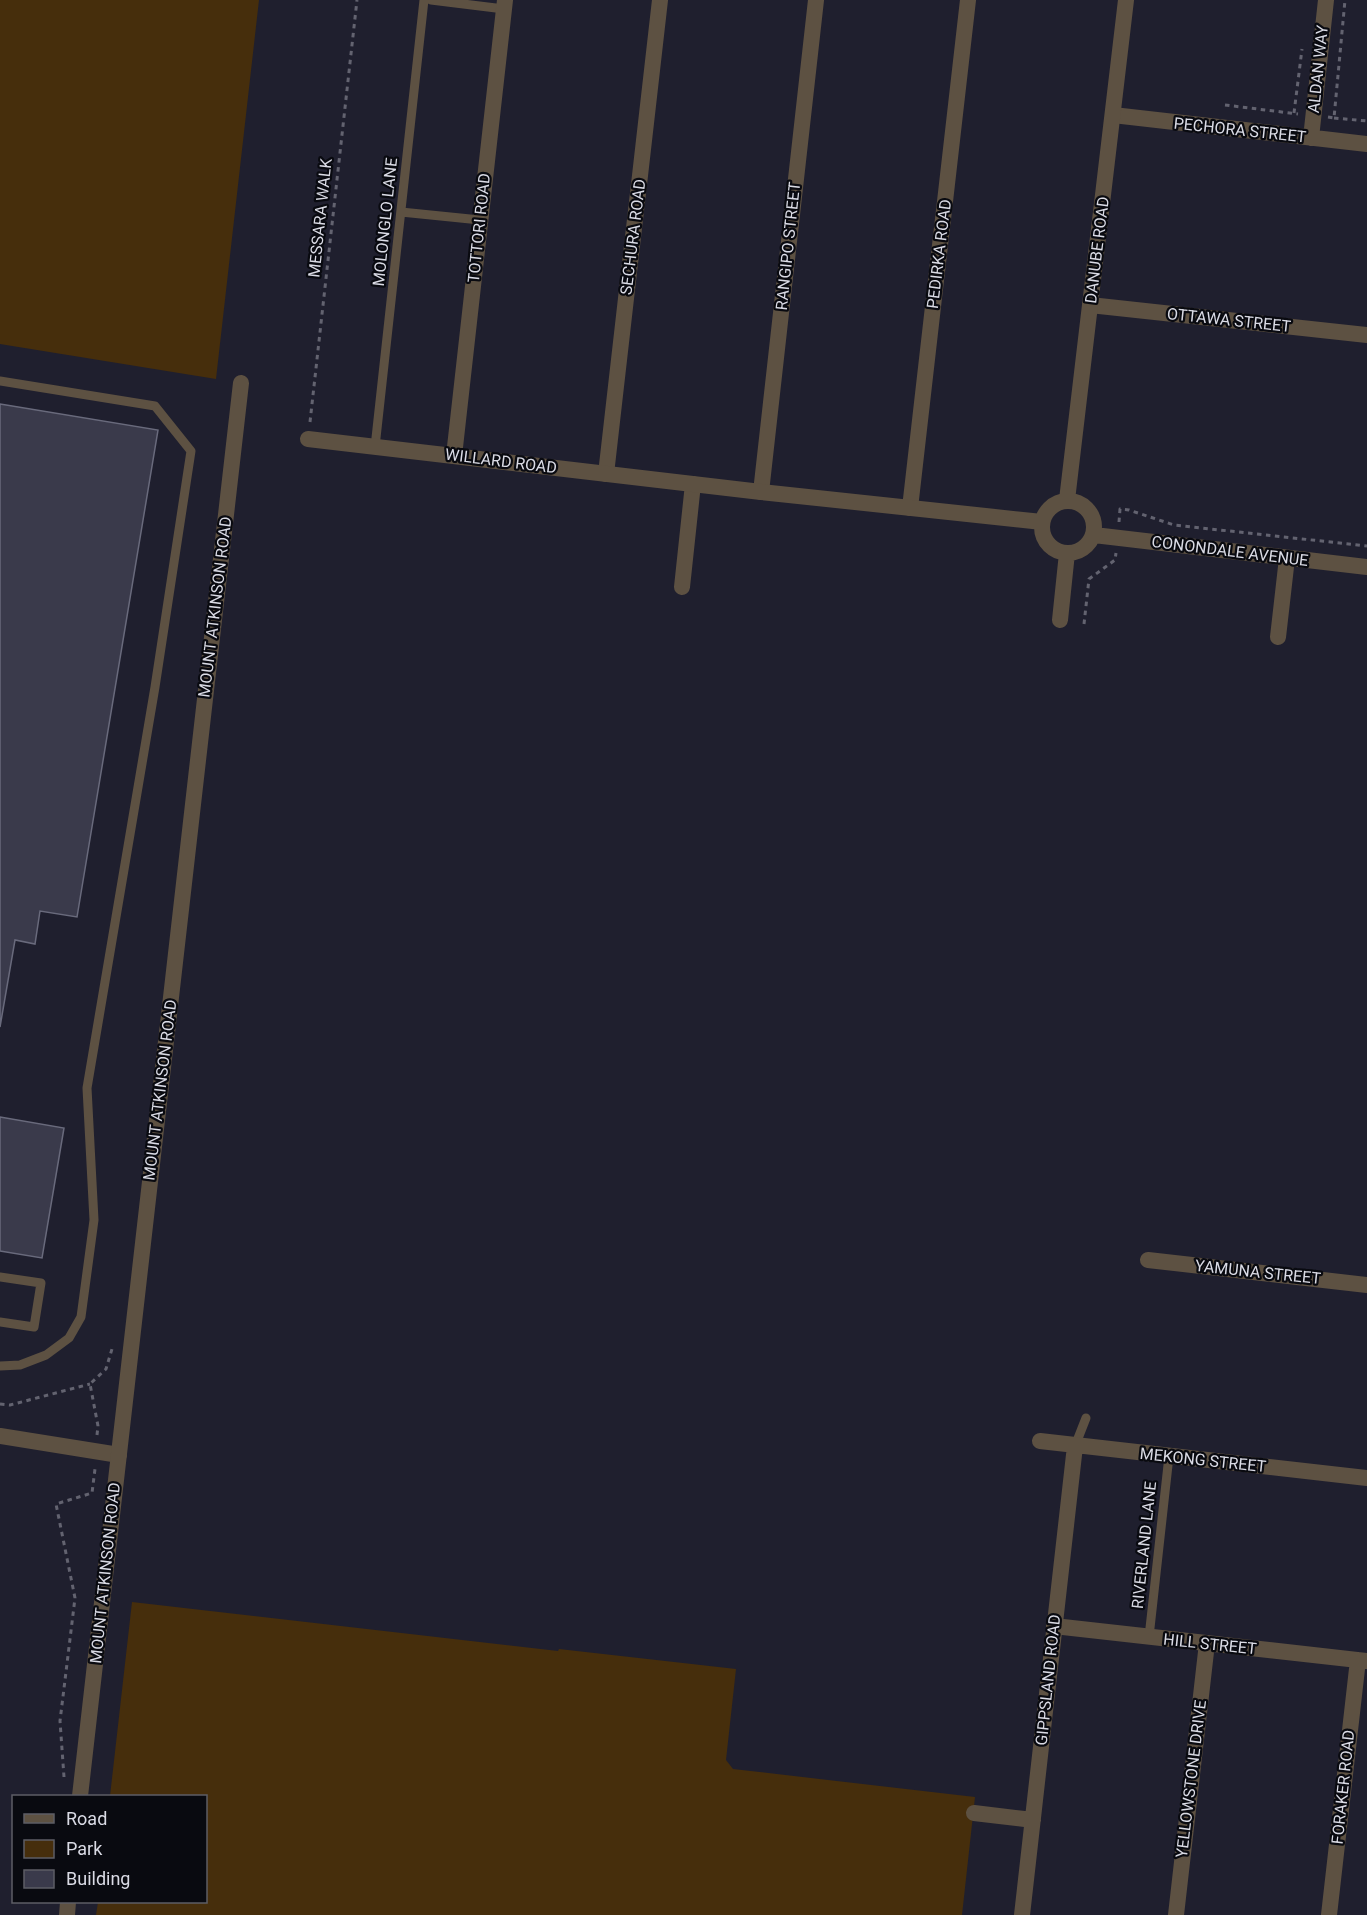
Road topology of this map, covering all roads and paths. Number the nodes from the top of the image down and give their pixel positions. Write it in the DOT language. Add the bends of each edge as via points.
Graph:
graph roads {
  1 [pos="357,0"];
  2 [pos="424,0"];
  3 [pos="431,0"];
  4 [pos="660,0"];
  5 [pos="816,0"];
  6 [pos="968,0"];
  7 [pos="1126,0"];
  8 [pos="1326,0"];
  9 [pos="504,4"];
  10 [pos="1302,45"];
  11 [pos="1294,113"];
  12 [pos="1113,115"];
  13 [pos="1334,118"];
  14 [pos="1367,121"];
  15 [pos="1311,138"];
  16 [pos="1367,144"];
  17 [pos="401,212"];
  18 [pos="480,220"];
  19 [pos="1090,304"];
  20 [pos="1367,335"];
  21 [pos="0,381"];
  22 [pos="241,383"];
  23 [pos="308,439"];
  24 [pos="375,447"];
  25 [pos="453,456"];
  26 [pos="606,474"];
  27 [pos="693,484"];
  28 [pos="761,492"];
  29 [pos="1067,500"];
  30 [pos="910,508"];
  31 [pos="1120,509"];
  32 [pos="1042,522"];
  33 [pos="1094,535"];
  34 [pos="1367,546"];
  35 [pos="1067,553"];
  36 [pos="1287,558"];
  37 [pos="1115,560"];
  38 [pos="1367,567"];
  39 [pos="682,587"];
  40 [pos="1060,620"];
  41 [pos="1084,624"];
  42 [pos="1278,637"];
  43 [pos="1149,1260"];
  44 [pos="0,1277"];
  45 [pos="1367,1285"];
  46 [pos="0,1322"];
  47 [pos="115,1341"];
  48 [pos="0,1366"];
  49 [pos="90,1384"];
  50 [pos="0,1404"];
  51 [pos="1086,1418"];
  52 [pos="0,1436"];
  53 [pos="1040,1441"];
  54 [pos="1075,1446"];
  55 [pos="96,1451"];
  56 [pos="118,1455"];
  57 [pos="1169,1456"];
  58 [pos="1367,1478"];
  59 [pos="1054,1626"];
  60 [pos="1149,1637"];
  61 [pos="1207,1643"];
  62 [pos="1363,1660"];
  63 [pos="63,1787"];
  64 [pos="80,1795"];
  65 [pos="974,1813"];
  66 [pos="1033,1820"];
  67 [pos="1022,1915"];
  68 [pos="1176,1915"];
  69 [pos="1329,1915"];
  1 -- 23 [label="path, MESSARA WALK"];
  2 -- 17 [label="lane, MOLONGLO LANE"];
  3 -- 9 [label="lane"];
  4 -- 26 [label="street, SECHURA ROAD"];
  5 -- 28 [label="street, RANGIPO STREET"];
  6 -- 30 [label="street, PEDIRKA ROAD"];
  7 -- 12 [label="street, DANUBE ROAD"];
  8 -- 15 [label="street, ALDAN WAY"];
  9 -- 18 [label="street, TOTTORI ROAD"];
  10 -- 11 [label="path"];
  12 -- 15 [label="street, PECHORA STREET"];
  12 -- 19 [label="street, DANUBE ROAD"];
  13 -- 14 [label="path"];
  15 -- 16 [label="street, PECHORA STREET"];
  17 -- 18 [label="lane"];
  17 -- 24 [label="lane, MOLONGLO LANE"];
  18 -- 25 [label="street, TOTTORI ROAD"];
  19 -- 20 [label="street, OTTAWA STREET"];
  19 -- 29 [label="street, DANUBE ROAD"];
  21 -- 48 [label="lane" via="155,406 191,451 87,1088 94,1220 81,1317 69,1338 46,1355 20,1365"];
  22 -- 56 [label="street, MOUNT ATKINSON ROAD"];
  23 -- 24 [label="street, WILLARD ROAD"];
  24 -- 25 [label="street, WILLARD ROAD"];
  25 -- 26 [label="street, WILLARD ROAD"];
  26 -- 27 [label="street, WILLARD ROAD"];
  27 -- 28 [label="street, WILLARD ROAD"];
  27 -- 39 [label="street"];
  28 -- 30 [label="street, WILLARD ROAD"];
  29 -- 32 [label="street" via="1051,507"];
  29 -- 33 [label="street" via="1090,511"];
  30 -- 32 [label="street, WILLARD ROAD"];
  31 -- 34 [label="path" via="1174,525"];
  32 -- 35 [label="street" via="1046,540"];
  33 -- 35 [label="street" via="1083,548"];
  33 -- 36 [label="street, CONONDALE AVENUE"];
  35 -- 40 [label="street"];
  36 -- 38 [label="street, CONONDALE AVENUE"];
  36 -- 42 [label="street"];
  37 -- 41 [label="path" via="1089,579"];
  43 -- 45 [label="street, YAMUNA STREET"];
  44 -- 46 [label="lane" via="41,1283 34,1328"];
  47 -- 49 [label="path" via="106,1369"];
  49 -- 50 [label="path" via="10,1405"];
  49 -- 55 [label="path" via="98,1426"];
  51 -- 54 [label="lane"];
  52 -- 55 [label="street"];
  53 -- 54 [label="street, MEKONG STREET"];
  54 -- 57 [label="street, MEKONG STREET"];
  54 -- 59 [label="street, GIPPSLAND ROAD"];
  55 -- 56 [label="street"];
  55 -- 63 [label="path" via="92,1493 56,1504 75,1598 60,1721"];
  56 -- 64 [label="street, MOUNT ATKINSON ROAD"];
  57 -- 58 [label="street, MEKONG STREET"];
  57 -- 60 [label="lane, RIVERLAND LANE"];
  59 -- 60 [label="street, HILL STREET"];
  59 -- 66 [label="street, GIPPSLAND ROAD"];
  60 -- 61 [label="street, HILL STREET"];
  61 -- 62 [label="street, HILL STREET"];
  61 -- 68 [label="street, YELLOWSTONE DRIVE"];
  62 -- 69 [label="street, FORAKER ROAD"];
  65 -- 66 [label="street"];
  66 -- 67 [label="street, GIPPSLAND ROAD"];
}
